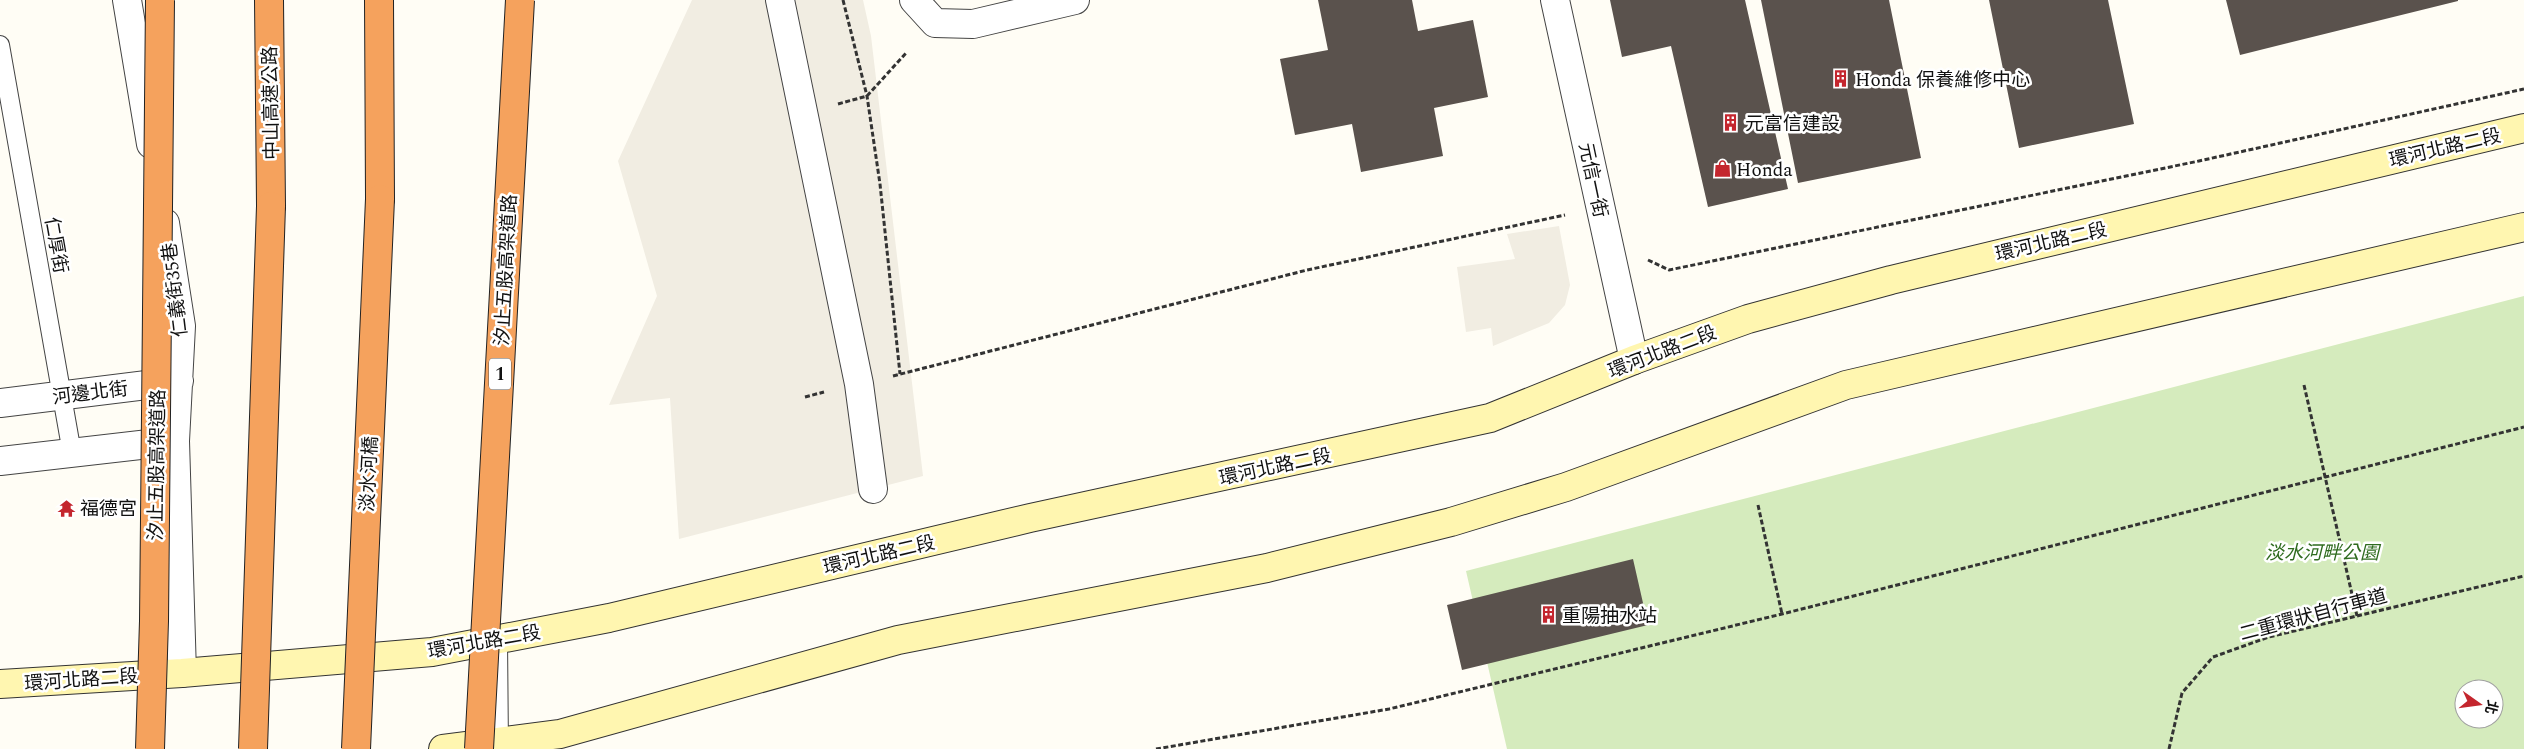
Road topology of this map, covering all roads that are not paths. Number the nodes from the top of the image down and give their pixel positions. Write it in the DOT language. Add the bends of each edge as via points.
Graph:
graph roads {
  1 [pos="127,0"];
  2 [pos="160,0"];
  3 [pos="269,0"];
  4 [pos="379,0"];
  5 [pos="520,0"];
  6 [pos="780,0"];
  7 [pos="914,0"];
  8 [pos="1075,0"];
  9 [pos="1555,0"];
  10 [pos="0,45"];
  11 [pos="2524,128"];
  12 [pos="2524,227"];
  13 [pos="1634,360"];
  14 [pos="179,381"];
  15 [pos="62,396"];
  16 [pos="0,403"];
  17 [pos="175,441"];
  18 [pos="72,453"];
  19 [pos="0,461"];
  20 [pos="873,489"];
  21 [pos="498,639"];
  22 [pos="182,673"];
  23 [pos="0,684"];
  24 [pos="493,747"];
  25 [pos="150,749"];
  26 [pos="253,749"];
  27 [pos="356,749"];
  28 [pos="443,749"];
  1 -- 14 [label="street, 仁義街35巷" via="181,326"];
  2 -- 25 [label="highway, 汐止五股高架道路, bridge"];
  3 -- 26 [label="highway, 中山高速公路, bridge" via="271,206"];
  4 -- 27 [label="highway, 淡水河橋, bridge" via="380,199"];
  5 -- 24 [label="highway, 汐止五股高架道路 / 1, bridge"];
  6 -- 20 [label="street" via="859,384"];
  7 -- 8 [label="street" via="935,22 973,24"];
  9 -- 13 [label="street, 元信一街"];
  10 -- 15 [label="lane, 仁厚街"];
  11 -- 13 [label="main road, 環河北路二段" via="1890,280 1748,319"];
  12 -- 24 [label="main road" via="1846,385 1566,487 1441,525 1268,568 898,640 560,734"];
  13 -- 21 [label="main road, 環河北路二段" via="1490,418 1030,518 609,618"];
  14 -- 15 [label="street, 河邊北街"];
  14 -- 17 [label="street, 仁義街35巷"];
  15 -- 16 [label="street, 河邊北街"];
  15 -- 18 [label="lane, 仁厚街"];
  17 -- 18 [label="street"];
  17 -- 22 [label="street, 仁義街35巷"];
  18 -- 19 [label="street"];
  21 -- 22 [label="main road, 環河北路二段" via="432,652"];
  21 -- 24 [label="lane"];
  22 -- 23 [label="main road, 環河北路二段"];
  24 -- 28 [label="main road"];
}
